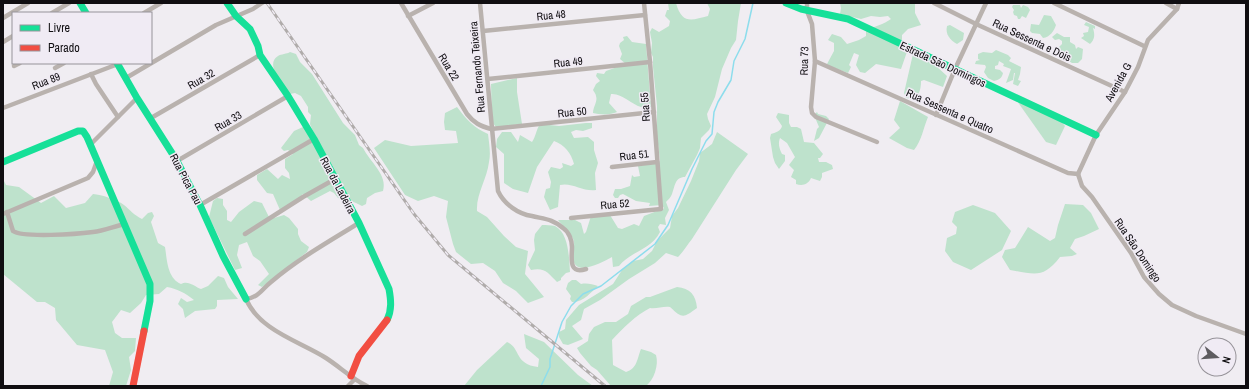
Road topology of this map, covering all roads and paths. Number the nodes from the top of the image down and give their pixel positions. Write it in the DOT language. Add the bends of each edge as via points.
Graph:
graph roads {
  1 [pos="28,3"];
  2 [pos="69,3"];
  3 [pos="80,3"];
  4 [pos="161,3"];
  5 [pos="226,3"];
  6 [pos="262,3"];
  7 [pos="401,3"];
  8 [pos="433,3"];
  9 [pos="480,3"];
  10 [pos="644,3"];
  11 [pos="786,3"];
  12 [pos="934,3"];
  13 [pos="986,3"];
  14 [pos="1054,3"];
  15 [pos="1166,3"];
  16 [pos="1179,3"];
  17 [pos="807,7"];
  18 [pos="1177,9"];
  19 [pos="13,12"];
  20 [pos="54,12"];
  21 [pos="85,12"];
  22 [pos="146,12"];
  23 [pos="12,13"];
  24 [pos="645,15"];
  25 [pos="236,16"];
  26 [pos="408,16"];
  27 [pos="3,18"];
  28 [pos="976,24"];
  29 [pos="483,31"];
  30 [pos="12,37"];
  31 [pos="3,42"];
  32 [pos="1144,46"];
  33 [pos="260,55"];
  34 [pos="815,61"];
  35 [pos="650,62"];
  36 [pos="152,63"];
  37 [pos="18,64"];
  38 [pos="62,64"];
  39 [pos="115,64"];
  40 [pos="118,64"];
  41 [pos="150,64"];
  42 [pos="14,66"];
  43 [pos="55,68"];
  44 [pos="955,69"];
  45 [pos="91,74"];
  46 [pos="126,78"];
  47 [pos="488,79"];
  48 [pos="1124,92"];
  49 [pos="288,96"];
  50 [pos="137,98"];
  51 [pos="3,108"];
  52 [pos="654,112"];
  53 [pos="936,115"];
  54 [pos="118,117"];
  55 [pos="151,118"];
  56 [pos="491,129"];
  57 [pos="1096,135"];
  58 [pos="314,139"];
  59 [pos="877,142"];
  60 [pos="91,144"];
  61 [pos="177,161"];
  62 [pos="3,162"];
  63 [pos="97,162"];
  64 [pos="657,162"];
  65 [pos="612,167"];
  66 [pos="1078,174"];
  67 [pos="335,179"];
  68 [pos="200,205"];
  69 [pos="661,209"];
  70 [pos="5,213"];
  71 [pos="571,218"];
  72 [pos="359,223"];
  73 [pos="125,224"];
  74 [pos="245,234"];
  75 [pos="586,269"];
  76 [pos="246,299"];
  77 [pos="1246,334"];
  78 [pos="352,378"];
  79 [pos="133,386"];
  80 [pos="348,386"];
  81 [pos="366,386"];
  1 -- 19 [label="street"];
  2 -- 20 [label="street"];
  3 -- 21 [label="street"];
  4 -- 22 [label="street"];
  5 -- 25 [label="street, Rua da Ladeira"];
  6 -- 25 [label="street"];
  7 -- 26 [label="street, Rua 22"];
  8 -- 26 [label="street"];
  9 -- 29 [label="street, Rua Fernando Teixeira"];
  10 -- 24 [label="street, Rua 55"];
  11 -- 17 [label="street, Estrada São Domingos"];
  12 -- 28 [label="street, Rua Sessenta e Dois"];
  13 -- 28 [label="street"];
  14 -- 32 [label="street"];
  15 -- 18 [label="street"];
  16 -- 18 [label="street, Avenida G"];
  17 -- 34 [label="street, Rua 73" via="812,24"];
  17 -- 44 [label="street, Estrada São Domingos" via="848,19"];
  18 -- 32 [label="street, Avenida G" via="1151,34"];
  23 -- 27 [label="street"];
  24 -- 29 [label="street, Rua 48"];
  24 -- 35 [label="street, Rua 55"];
  25 -- 33 [label="street, Rua da Ladeira" via="250,29"];
  25 -- 36 [label="street"];
  26 -- 56 [label="street, Rua 22" via="467,114 479,126"];
  28 -- 44 [label="street"];
  28 -- 48 [label="street, Rua Sessenta e Dois"];
  29 -- 47 [label="street, Rua Fernando Teixeira"];
  30 -- 31 [label="street"];
  32 -- 48 [label="street, Avenida G" via="1138,67"];
  33 -- 49 [label="street, Rua da Ladeira"];
  33 -- 55 [label="street, Rua 32"];
  34 -- 53 [label="street, Rua Sessenta e Quatro"];
  34 -- 59 [label="street, Rua 73" via="812,113 816,117"];
  35 -- 47 [label="street, Rua 49"];
  35 -- 52 [label="street, Rua 55"];
  37 -- 42 [label="street"];
  38 -- 43 [label="street"];
  39 -- 45 [label="street, Rua 89"];
  40 -- 46 [label="street, Rua Pica Pau"];
  41 -- 46 [label="street"];
  44 -- 53 [label="street"];
  44 -- 57 [label="street, Estrada São Domingos"];
  45 -- 51 [label="street, Rua 89"];
  45 -- 54 [label="street"];
  46 -- 50 [label="street, Rua Pica Pau"];
  47 -- 56 [label="street, Rua Fernando Teixeira"];
  48 -- 57 [label="street, Avenida G"];
  49 -- 58 [label="street, Rua da Ladeira"];
  49 -- 61 [label="street, Rua 33"];
  50 -- 54 [label="street"];
  50 -- 55 [label="street, Rua Pica Pau"];
  52 -- 56 [label="street, Rua 50"];
  52 -- 64 [label="street, Rua 55"];
  53 -- 66 [label="street, Rua Sessenta e Quatro" via="1068,173"];
  54 -- 60 [label="street"];
  55 -- 61 [label="street, Rua Pica Pau"];
  56 -- 75 [label="street, Rua Fernando Teixeira" via="497,184 501,197 521,212 548,218 563,228 570,238 572,265 576,270"];
  57 -- 66 [label="street, Avenida G"];
  58 -- 67 [label="street, Rua da Ladeira"];
  58 -- 68 [label="street"];
  60 -- 62 [label="street" via="85,132 78,130"];
  60 -- 63 [label="street"];
  61 -- 68 [label="street, Rua Pica Pau"];
  63 -- 70 [label="street" via="88,178"];
  63 -- 73 [label="street"];
  64 -- 65 [label="street, Rua 51"];
  64 -- 69 [label="street, Rua 55"];
  66 -- 77 [label="street, Rua São Domingo" via="1082,186 1131,253 1144,277 1159,294 1172,305"];
  67 -- 72 [label="street, Rua da Ladeira"];
  67 -- 74 [label="street"];
  68 -- 76 [label="street, Rua Pica Pau"];
  69 -- 71 [label="street, Rua 52"];
  70 -- 73 [label="street" via="13,231 21,234 94,232"];
  72 -- 76 [label="street" via="293,264 256,297"];
  72 -- 78 [label="street, Rua da Ladeira" via="389,289 392,308 389,320 359,357"];
  73 -- 79 [label="street" via="148,276 151,293"];
  76 -- 78 [label="street" via="255,315 267,325 327,359"];
  78 -- 80 [label="street"];
  78 -- 81 [label="street"];
}
